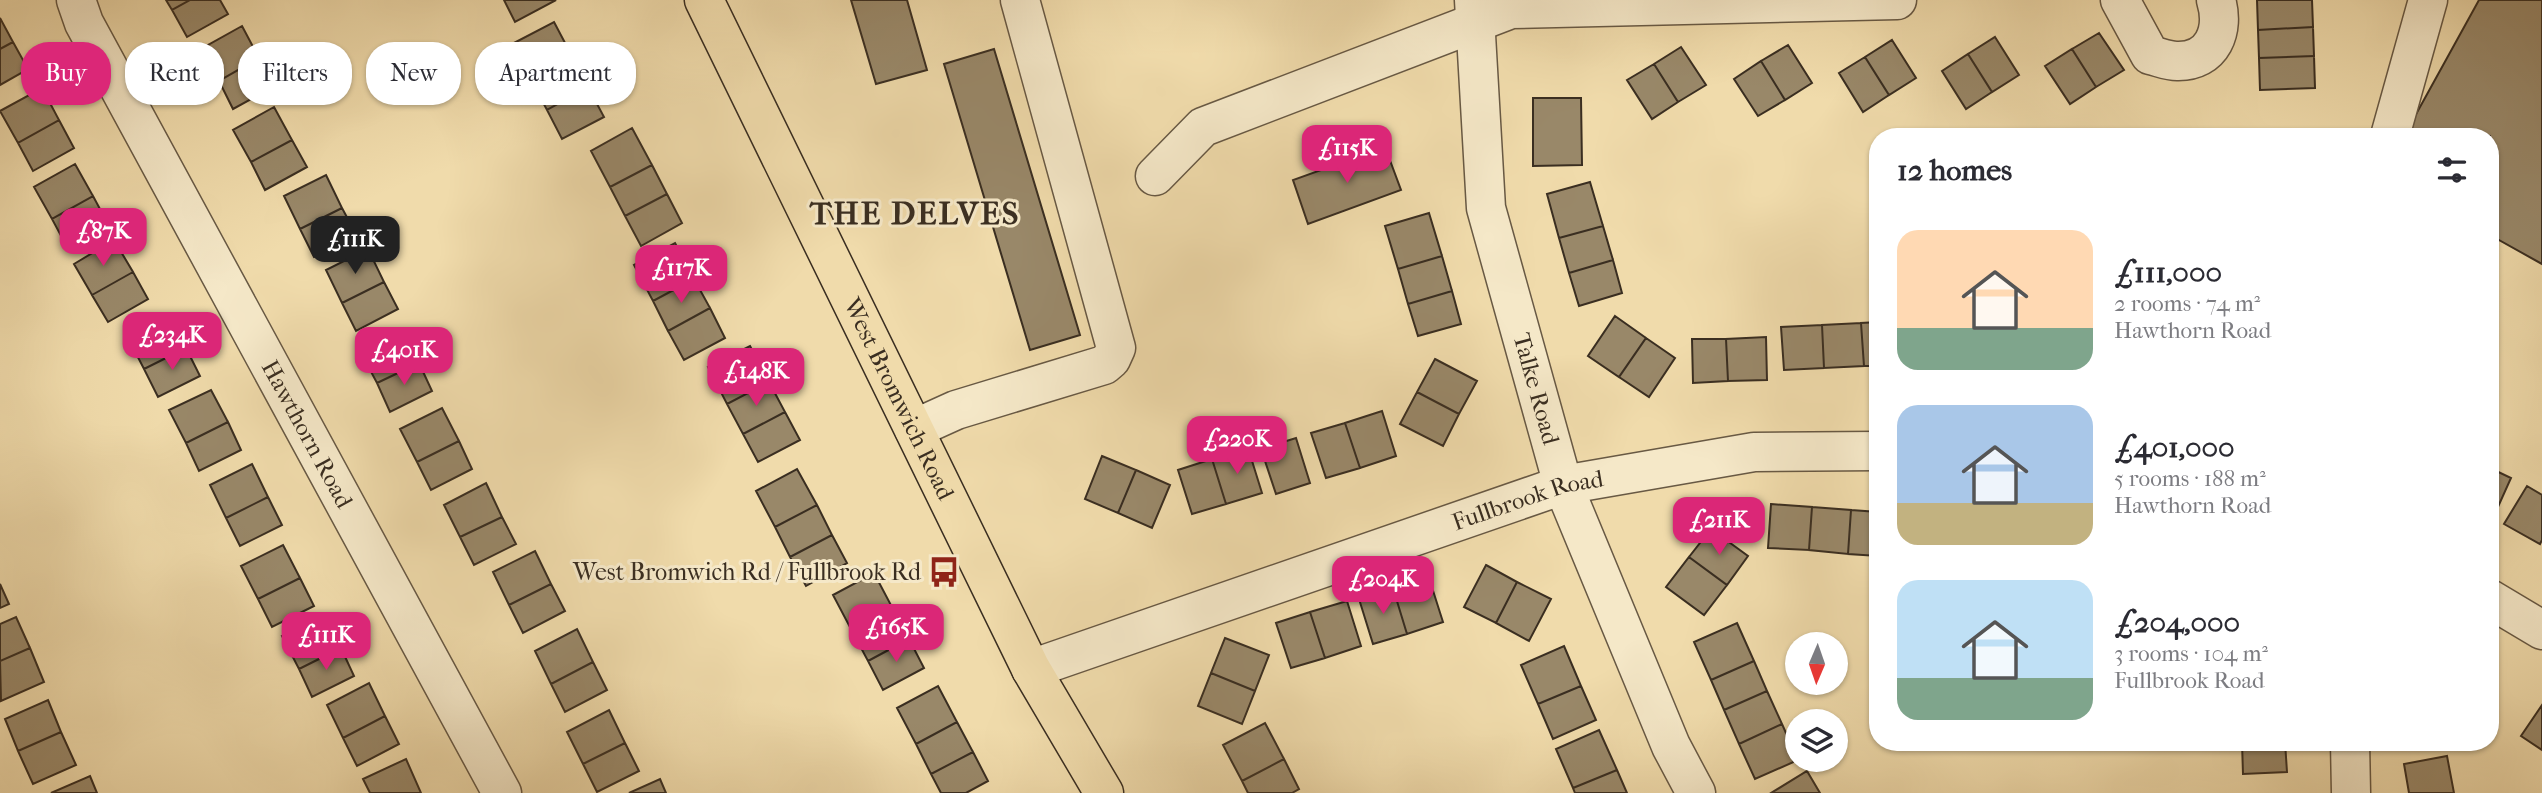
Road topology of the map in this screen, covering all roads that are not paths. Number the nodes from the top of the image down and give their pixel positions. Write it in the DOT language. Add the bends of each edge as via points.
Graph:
graph roads {
  1 [pos="76,0"];
  2 [pos="704,0"];
  3 [pos="1020,0"];
  4 [pos="1898,0"];
  5 [pos="2120,0"];
  6 [pos="2216,0"];
  7 [pos="2428,0"];
  8 [pos="1474,12"];
  9 [pos="2392,128"];
  10 [pos="1156,176"];
  11 [pos="914,429"];
  12 [pos="1869,452"];
  13 [pos="1563,485"];
  14 [pos="2499,604"];
  15 [pos="2542,630"];
  16 [pos="1031,669"];
  17 [pos="2350,751"];
  18 [pos="502,793"];
  19 [pos="1104,793"];
  20 [pos="1696,793"];
  21 [pos="2351,793"];
  1 -- 18 [label="street, Hawthorn Road" via="84,23"];
  2 -- 11 [label="main road, West Bromwich Road"];
  3 -- 11 [label="street" via="1116,348 1104,365 956,410"];
  4 -- 8 [label="street"];
  5 -- 6 [label="street" via="2150,55 2176,61 2194,60 2218,37"];
  7 -- 9 [label="street"];
  8 -- 10 [label="street" via="1203,127"];
  8 -- 13 [label="street, Talke Road" via="1486,208"];
  11 -- 16 [label="main road, West Bromwich Road"];
  12 -- 13 [label="street, Fullbrook Road" via="1754,452"];
  13 -- 16 [label="street, Fullbrook Road"];
  13 -- 20 [label="street, Talke Road" via="1671,746"];
  14 -- 15 [label="street"];
  16 -- 19 [label="main road, West Bromwich Road"];
  17 -- 21 [label="street"];
}
